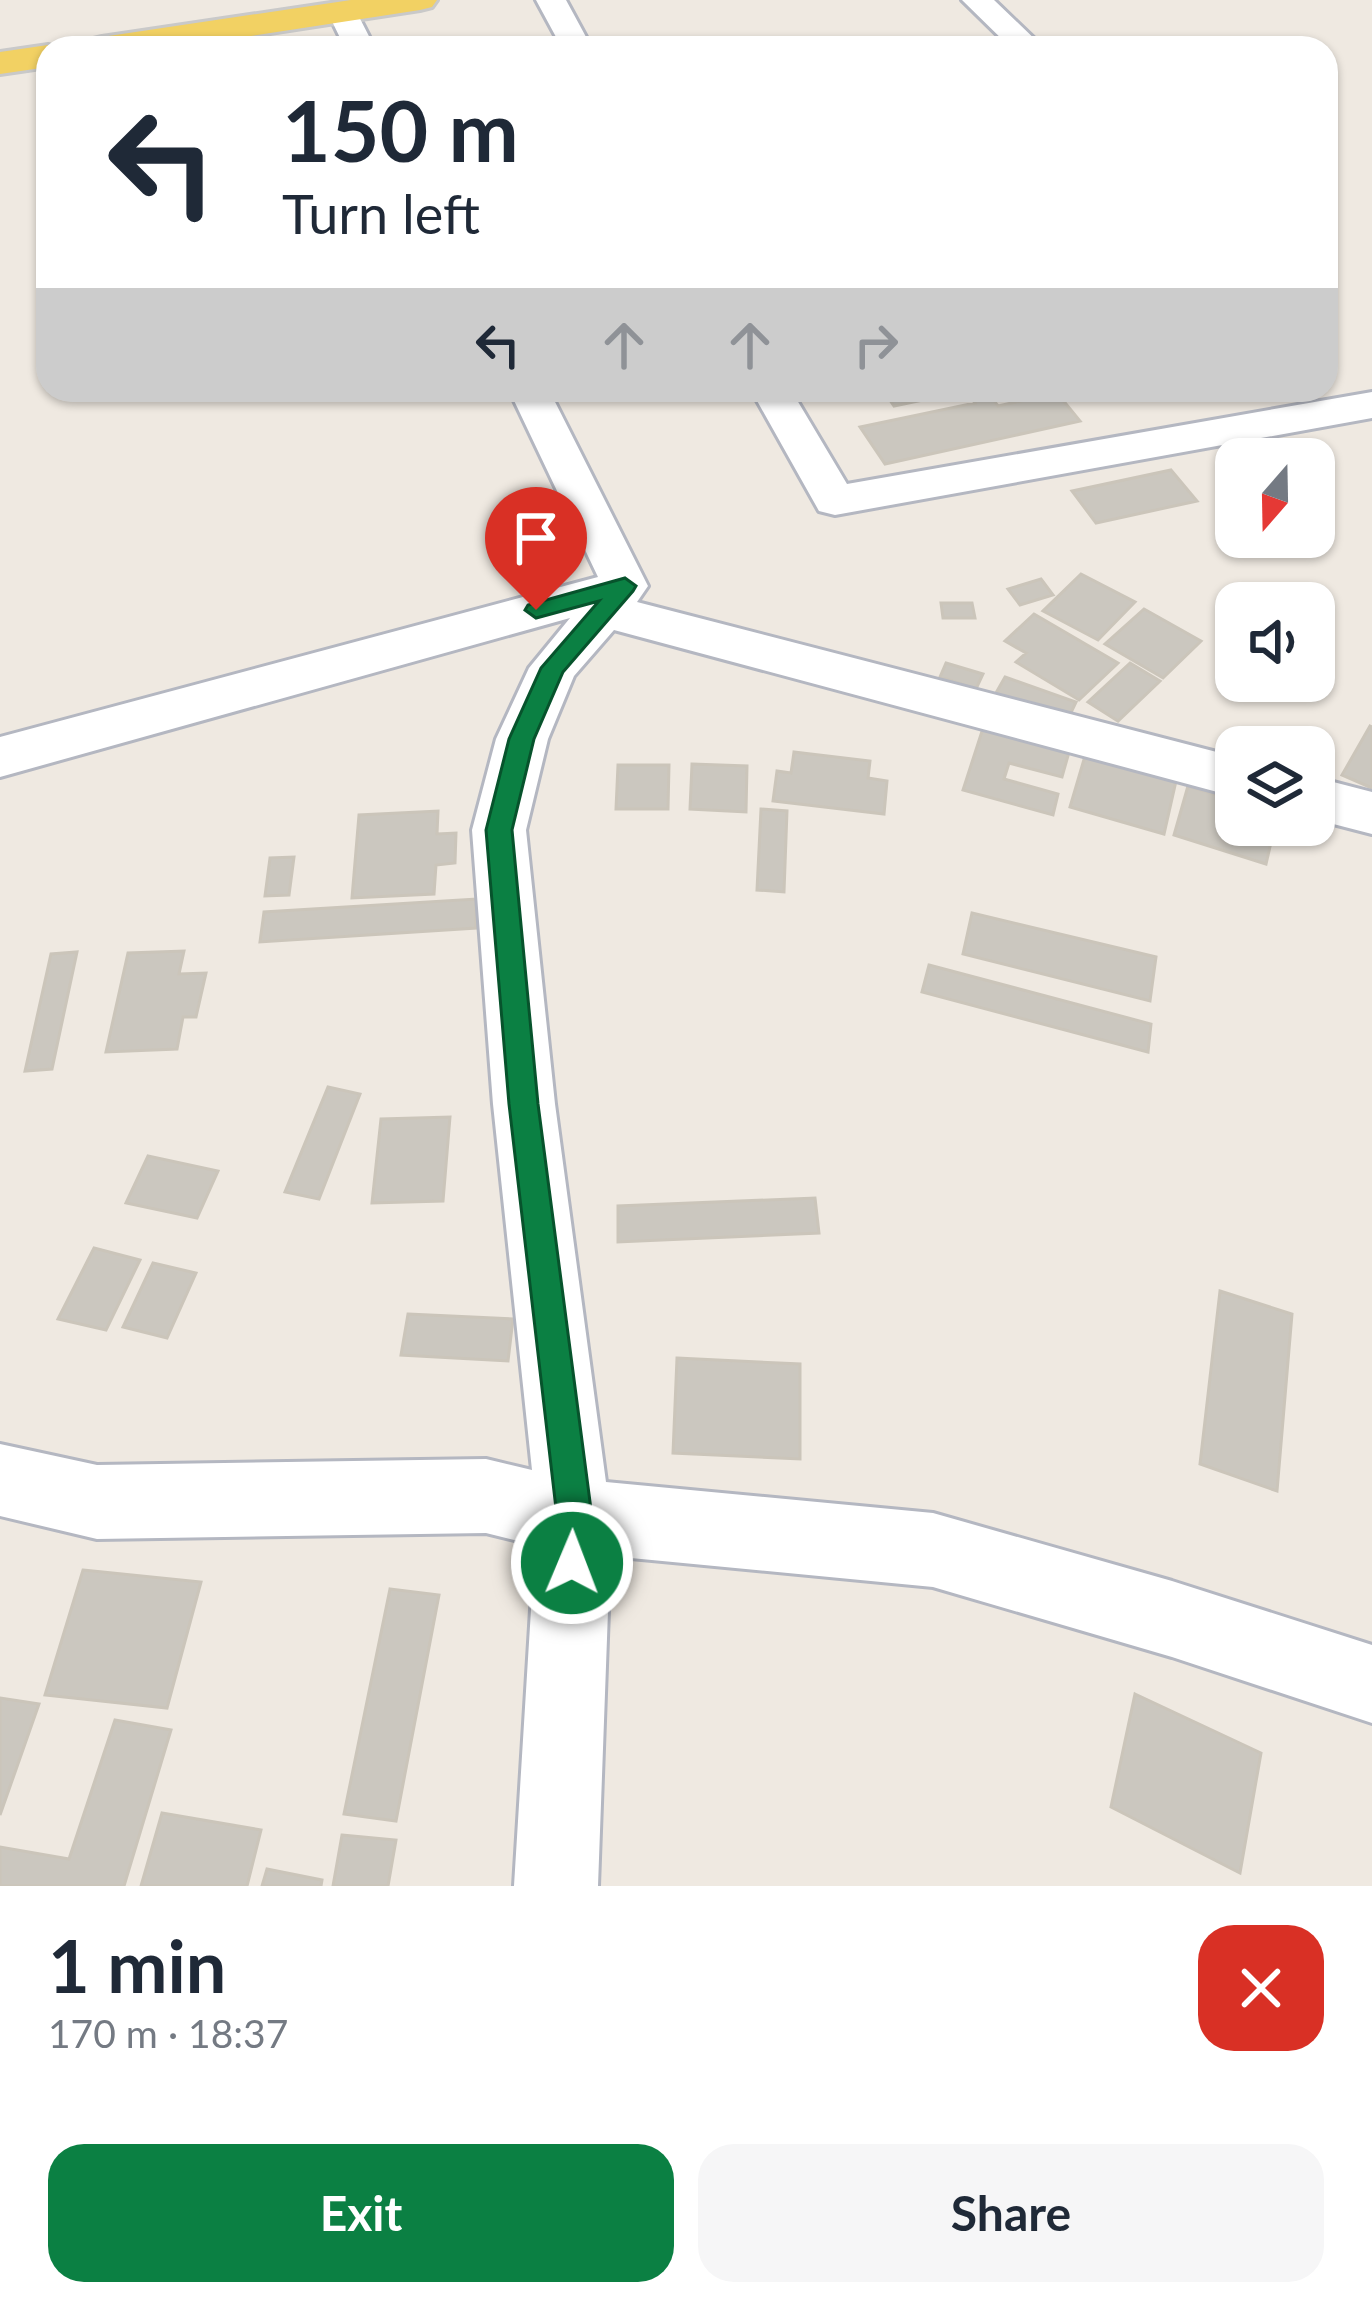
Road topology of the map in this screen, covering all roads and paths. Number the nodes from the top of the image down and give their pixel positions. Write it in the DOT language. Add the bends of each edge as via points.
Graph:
graph roads {
  1 [pos="420,0"];
  2 [pos="551,0"];
  3 [pos="977,0"];
  4 [pos="342,11"];
  5 [pos="180,36"];
  6 [pos="354,36"];
  7 [pos="570,36"];
  8 [pos="1017,36"];
  9 [pos="36,58"];
  10 [pos="0,63"];
  11 [pos="534,402"];
  12 [pos="778,402"];
  13 [pos="1372,405"];
  14 [pos="616,598"];
  15 [pos="0,757"];
  16 [pos="1215,771"];
  17 [pos="1335,803"];
  18 [pos="1372,813"];
  19 [pos="0,1480"];
  20 [pos="574,1517"];
  21 [pos="1372,1684"];
  22 [pos="556,1886"];
  1 -- 4 [label="main road"];
  2 -- 7 [label="street"];
  3 -- 8 [label="street"];
  4 -- 5 [label="main road"];
  4 -- 6 [label="street"];
  9 -- 10 [label="main road"];
  11 -- 14 [label="street"];
  12 -- 13 [label="street" via="835,501"];
  14 -- 15 [label="street"];
  14 -- 16 [label="street"];
  14 -- 20 [label="street" via="553,668 522,739 499,830"];
  17 -- 18 [label="street"];
  19 -- 20 [label="street" via="97,1502 486,1496"];
  20 -- 21 [label="street" via="932,1550"];
  20 -- 22 [label="street"];
}
